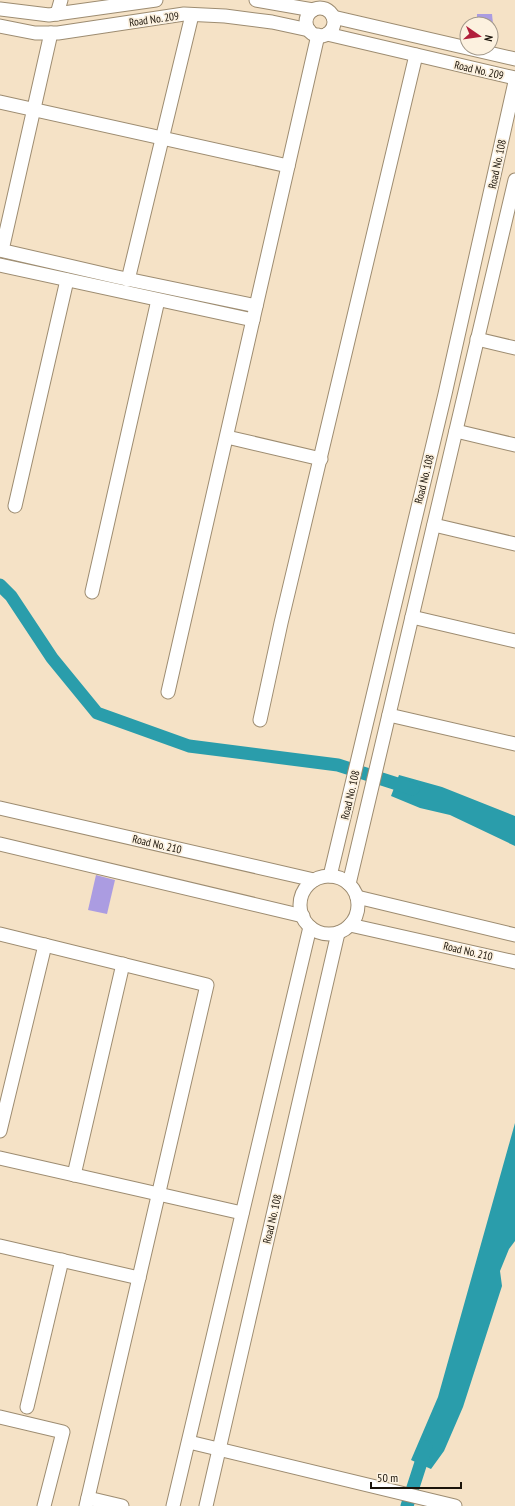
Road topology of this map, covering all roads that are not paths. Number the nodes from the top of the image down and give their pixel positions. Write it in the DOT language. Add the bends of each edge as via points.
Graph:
graph roads {
  1 [pos="61,0"];
  2 [pos="156,0"];
  3 [pos="256,0"];
  4 [pos="320,6"];
  5 [pos="0,8"];
  6 [pos="57,14"];
  7 [pos="192,15"];
  8 [pos="333,17"];
  9 [pos="0,26"];
  10 [pos="51,33"];
  11 [pos="318,33"];
  12 [pos="416,55"];
  13 [pos="515,60"];
  14 [pos="515,78"];
  15 [pos="515,82"];
  16 [pos="0,102"];
  17 [pos="34,109"];
  18 [pos="162,138"];
  19 [pos="288,166"];
  20 [pos="515,180"];
  21 [pos="1,250"];
  22 [pos="0,265"];
  23 [pos="67,280"];
  24 [pos="128,280"];
  25 [pos="158,300"];
  26 [pos="256,306"];
  27 [pos="253,320"];
  28 [pos="478,339"];
  29 [pos="515,348"];
  30 [pos="456,431"];
  31 [pos="227,437"];
  32 [pos="515,445"];
  33 [pos="321,459"];
  34 [pos="15,506"];
  35 [pos="434,525"];
  36 [pos="515,544"];
  37 [pos="92,592"];
  38 [pos="412,617"];
  39 [pos="515,641"];
  40 [pos="168,692"];
  41 [pos="389,715"];
  42 [pos="260,720"];
  43 [pos="515,744"];
  44 [pos="0,808"];
  45 [pos="0,844"];
  46 [pos="330,876"];
  47 [pos="314,880"];
  48 [pos="349,884"];
  49 [pos="357,896"];
  50 [pos="306,922"];
  51 [pos="350,925"];
  52 [pos="338,933"];
  53 [pos="0,934"];
  54 [pos="515,935"];
  55 [pos="45,945"];
  56 [pos="515,962"];
  57 [pos="123,964"];
  58 [pos="0,1131"];
  59 [pos="0,1158"];
  60 [pos="74,1175"];
  61 [pos="158,1194"];
  62 [pos="242,1213"];
  63 [pos="0,1246"];
  64 [pos="62,1260"];
  65 [pos="139,1278"];
  66 [pos="26,1407"];
  67 [pos="0,1417"];
  68 [pos="188,1442"];
  69 [pos="219,1449"];
  70 [pos="87,1502"];
  71 [pos="44,1506"];
  72 [pos="122,1506"];
  73 [pos="173,1506"];
  74 [pos="206,1506"];
  75 [pos="454,1506"];
  1 -- 6 [label="street"];
  2 -- 6 [label="street, Road No. 209"];
  3 -- 4 [label="street"];
  4 -- 8 [label="street"];
  4 -- 11 [label="street" via="307,17 306,22"];
  5 -- 6 [label="street, Road No. 209"];
  7 -- 10 [label="street, Road No. 209" via="184,14"];
  7 -- 11 [label="street, Road No. 209" via="272,22"];
  7 -- 18 [label="street"];
  8 -- 11 [label="street" via="333,27"];
  8 -- 13 [label="street, Road No. 209"];
  9 -- 10 [label="street, Road No. 209" via="34,33"];
  10 -- 17 [label="street"];
  11 -- 12 [label="street, Road No. 209"];
  11 -- 19 [label="street"];
  12 -- 14 [label="street, Road No. 209"];
  12 -- 33 [label="street"];
  15 -- 46 [label="street, Road No. 108" via="449,378"];
  16 -- 17 [label="street"];
  17 -- 18 [label="street"];
  17 -- 21 [label="street"];
  18 -- 19 [label="street"];
  18 -- 24 [label="street"];
  19 -- 26 [label="street"];
  20 -- 28 [label="street, Road No. 108"];
  21 -- 24 [label="street"];
  22 -- 23 [label="street"];
  23 -- 25 [label="street"];
  23 -- 34 [label="street"];
  24 -- 26 [label="street"];
  25 -- 27 [label="street"];
  25 -- 37 [label="street"];
  26 -- 27 [label="street"];
  27 -- 31 [label="street"];
  28 -- 29 [label="street"];
  28 -- 30 [label="street, Road No. 108"];
  30 -- 32 [label="street"];
  30 -- 35 [label="street, Road No. 108"];
  31 -- 33 [label="street"];
  31 -- 40 [label="street"];
  33 -- 42 [label="street"];
  35 -- 36 [label="street"];
  35 -- 38 [label="street, Road No. 108"];
  38 -- 39 [label="street"];
  38 -- 41 [label="street, Road No. 108"];
  41 -- 43 [label="street"];
  41 -- 48 [label="street, Road No. 108"];
  44 -- 47 [label="street, Road No. 210"];
  45 -- 50 [label="street"];
  46 -- 47 [label="street, Road No. 210"];
  46 -- 48 [label="street"];
  47 -- 50 [label="street" via="303,892 301,900 300,908"];
  48 -- 49 [label="street"];
  49 -- 51 [label="street" via="358,912"];
  49 -- 54 [label="street"];
  50 -- 52 [label="street" via="324,934"];
  50 -- 62 [label="street"];
  51 -- 52 [label="street"];
  51 -- 56 [label="street, Road No. 210"];
  52 -- 69 [label="street, Road No. 108"];
  53 -- 55 [label="street"];
  55 -- 57 [label="street"];
  55 -- 58 [label="street"];
  57 -- 60 [label="street"];
  57 -- 61 [label="street" via="207,985"];
  59 -- 60 [label="street"];
  60 -- 61 [label="street"];
  61 -- 62 [label="street"];
  61 -- 65 [label="street"];
  62 -- 68 [label="street"];
  63 -- 64 [label="street"];
  64 -- 65 [label="street"];
  64 -- 66 [label="street"];
  65 -- 70 [label="street"];
  67 -- 71 [label="street" via="63,1432"];
  68 -- 69 [label="street"];
  68 -- 73 [label="street"];
  69 -- 74 [label="street, Road No. 108"];
  69 -- 75 [label="street"];
  70 -- 72 [label="street"];
}
